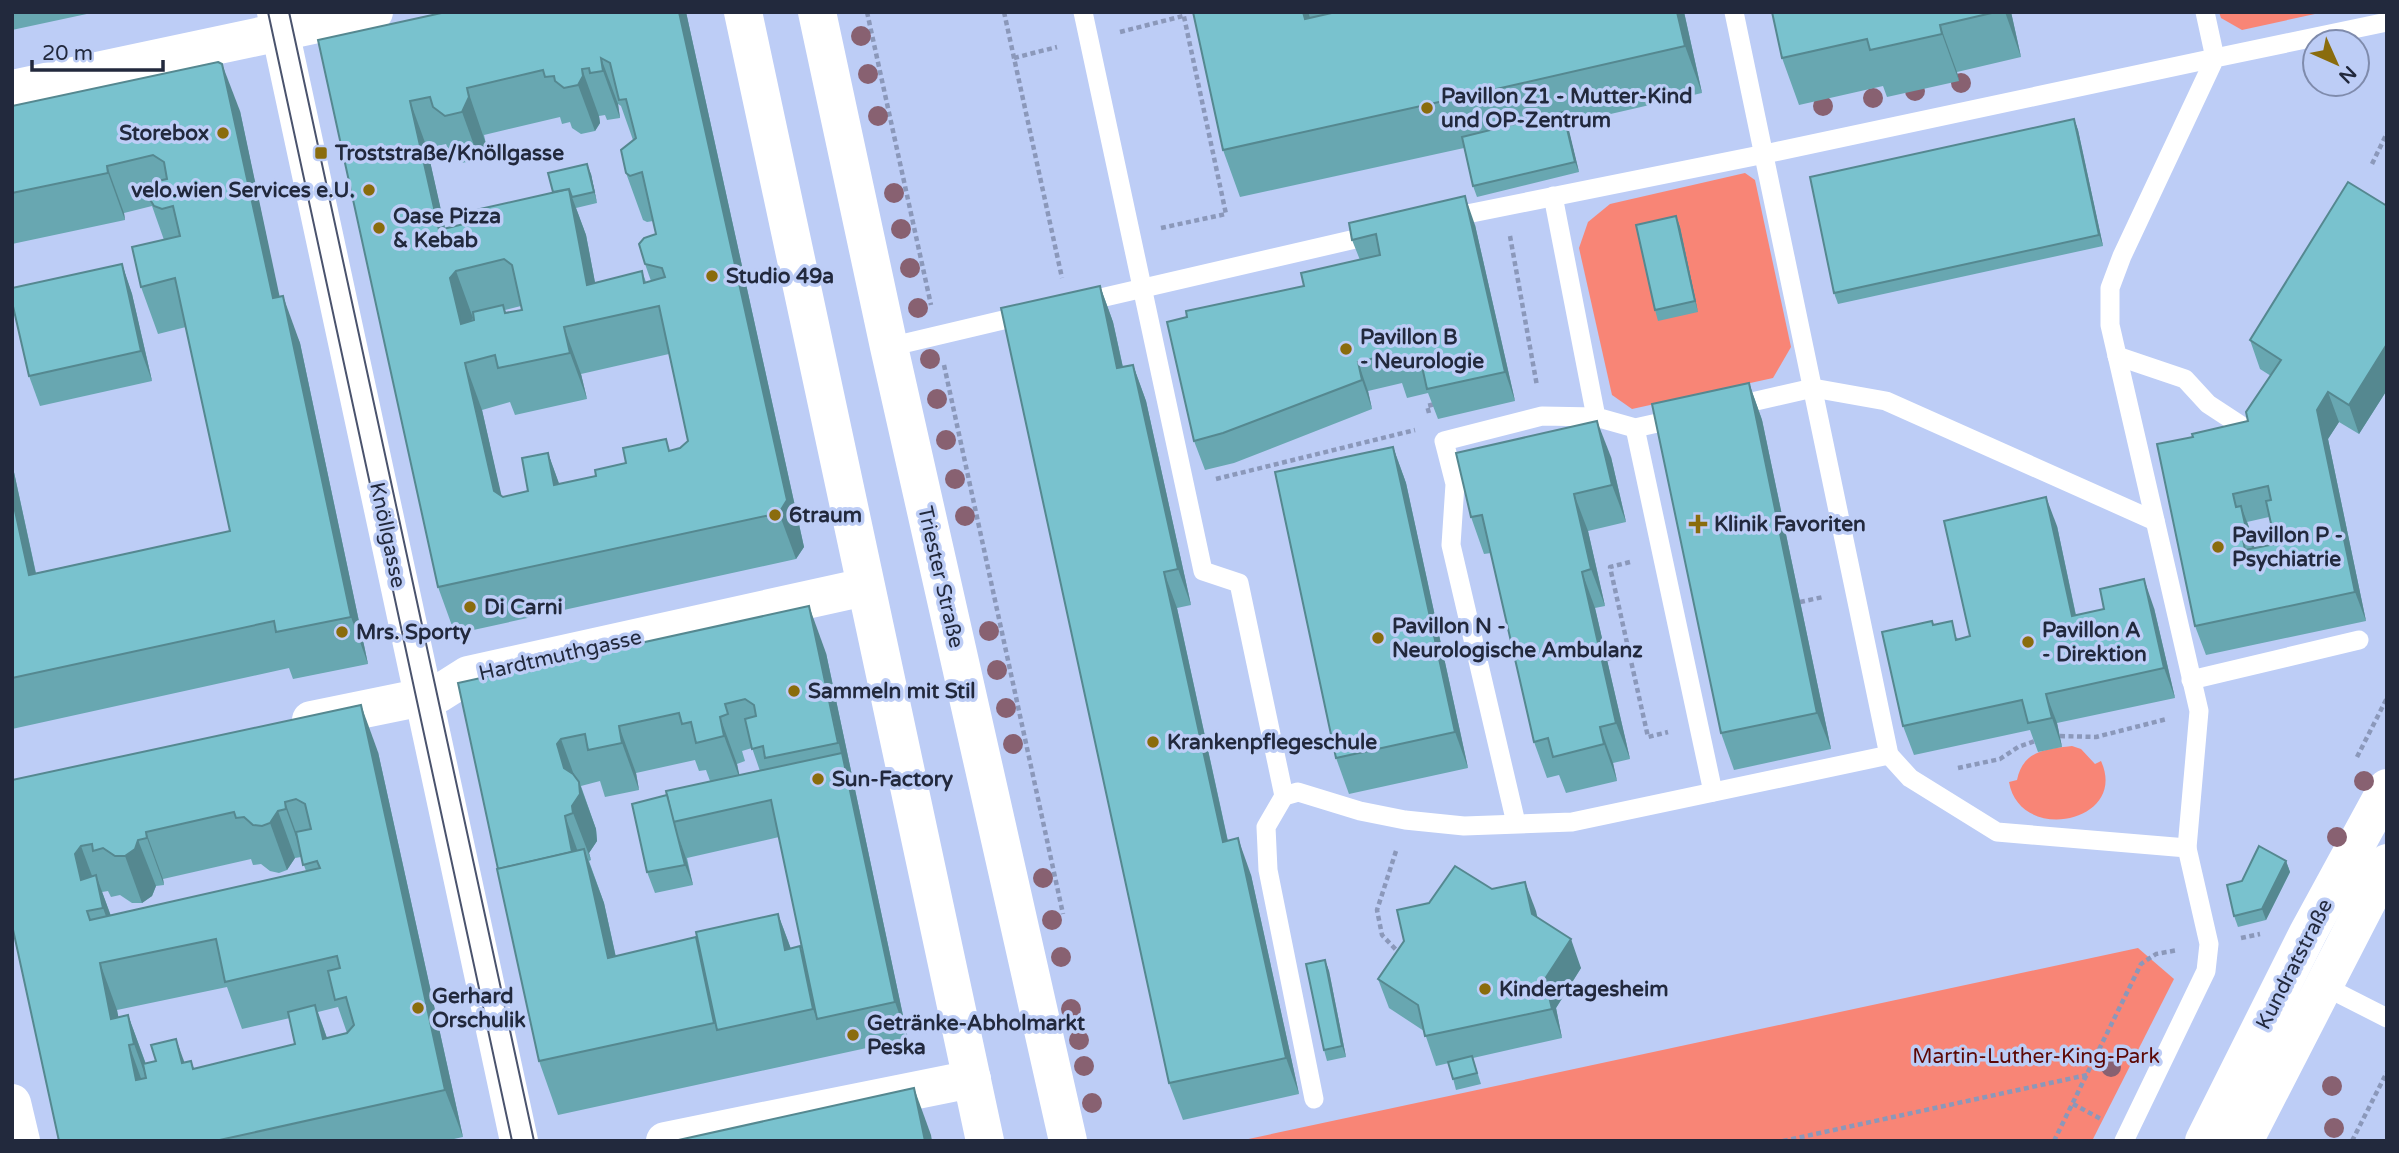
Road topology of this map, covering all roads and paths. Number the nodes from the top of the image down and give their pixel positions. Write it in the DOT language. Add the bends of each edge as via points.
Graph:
graph roads {
  1 [pos="374,12"];
  2 [pos="743,12"];
  3 [pos="817,12"];
  4 [pos="867,12"];
  5 [pos="1004,12"];
  6 [pos="1083,12"];
  7 [pos="1183,12"];
  8 [pos="1734,12"];
  9 [pos="2205,12"];
  10 [pos="278,22"];
  11 [pos="2387,22"];
  12 [pos="2215,58"];
  13 [pos="12,89"];
  14 [pos="2387,133"];
  15 [pos="1765,154"];
  16 [pos="2372,164"];
  17 [pos="1553,196"];
  18 [pos="1504,205"];
  19 [pos="1424,223"];
  20 [pos="1397,229"];
  21 [pos="1130,235"];
  22 [pos="1064,286"];
  23 [pos="1142,288"];
  24 [pos="938,335"];
  25 [pos="889,347"];
  26 [pos="2117,356"];
  27 [pos="1813,388"];
  28 [pos="1542,416"];
  29 [pos="1596,417"];
  30 [pos="2240,425"];
  31 [pos="1635,428"];
  32 [pos="1419,429"];
  33 [pos="1183,486"];
  34 [pos="2155,521"];
  35 [pos="1662,555"];
  36 [pos="865,587"];
  37 [pos="2359,640"];
  38 [pos="1630,655"];
  39 [pos="1607,659"];
  40 [pos="2191,680"];
  41 [pos="423,697"];
  42 [pos="2199,711"];
  43 [pos="1698,725"];
  44 [pos="282,726"];
  45 [pos="2060,736"];
  46 [pos="2035,741"];
  47 [pos="1889,755"];
  48 [pos="1910,778"];
  49 [pos="2387,788"];
  50 [pos="1713,792"];
  51 [pos="1284,796"];
  52 [pos="1405,821"];
  53 [pos="1516,823"];
  54 [pos="2188,848"];
  55 [pos="2387,863"];
  56 [pos="1065,922"];
  57 [pos="2267,933"];
  58 [pos="2209,944"];
  59 [pos="1406,962"];
  60 [pos="2324,986"];
  61 [pos="2278,994"];
  62 [pos="2387,1018"];
  63 [pos="2387,1072"];
  64 [pos="2088,1074"];
  65 [pos="972,1079"];
  66 [pos="1314,1099"];
  67 [pos="12,1103"];
  68 [pos="22,1141"];
  69 [pos="519,1141"];
  70 [pos="665,1141"];
  71 [pos="985,1141"];
  72 [pos="1068,1141"];
  73 [pos="1783,1141"];
  74 [pos="2054,1141"];
  75 [pos="2124,1141"];
  76 [pos="2204,1141"];
  77 [pos="2244,1141"];
  78 [pos="2352,1141"];
  1 -- 10 [label="street"];
  2 -- 36 [label="street"];
  3 -- 25 [label="street, Triester Straße"];
  4 -- 24 [label="path"];
  5 -- 22 [label="path"];
  6 -- 21 [label="lane"];
  7 -- 21 [label="path" via="1226,214"];
  8 -- 15 [label="lane"];
  9 -- 12 [label="lane"];
  10 -- 13 [label="street"];
  10 -- 41 [label="street, Knöllgasse"];
  11 -- 12 [label="lane"];
  12 -- 15 [label="lane"];
  12 -- 26 [label="lane" via="2110,288 2110,325"];
  14 -- 16 [label="path"];
  15 -- 17 [label="lane"];
  15 -- 27 [label="lane"];
  17 -- 18 [label="lane"];
  17 -- 29 [label="lane"];
  18 -- 19 [label="lane"];
  18 -- 28 [label="path"];
  20 -- 23 [label="lane"];
  21 -- 23 [label="lane"];
  23 -- 24 [label="lane"];
  23 -- 33 [label="lane"];
  24 -- 25 [label="lane"];
  24 -- 56 [label="path"];
  25 -- 72 [label="street, Triester Straße"];
  26 -- 30 [label="lane" via="2185,379 2208,404"];
  26 -- 34 [label="lane"];
  27 -- 31 [label="lane"];
  27 -- 34 [label="lane" via="1886,401"];
  27 -- 47 [label="lane"];
  28 -- 29 [label="lane"];
  28 -- 53 [label="lane" via="1444,441 1455,484 1451,545"];
  29 -- 31 [label="lane"];
  31 -- 35 [label="lane"];
  32 -- 33 [label="path"];
  33 -- 51 [label="lane" via="1203,571 1239,583"];
  34 -- 40 [label="lane"];
  35 -- 38 [label="path" via="1610,566"];
  35 -- 43 [label="lane"];
  36 -- 41 [label="street, Hardtmuthgasse" via="468,675 438,694"];
  36 -- 65 [label="street"];
  37 -- 40 [label="lane"];
  38 -- 39 [label="path"];
  38 -- 43 [label="path" via="1648,737"];
  40 -- 42 [label="lane"];
  41 -- 44 [label="street, Hardtmuthgasse"];
  41 -- 69 [label="street, Knöllgasse"];
  42 -- 45 [label="path" via="2096,737"];
  42 -- 54 [label="lane"];
  43 -- 50 [label="lane"];
  46 -- 48 [label="path" via="2000,759"];
  47 -- 48 [label="lane"];
  47 -- 50 [label="lane"];
  48 -- 54 [label="lane" via="1997,832"];
  49 -- 61 [label="street, Kundratstraße"];
  50 -- 53 [label="lane" via="1572,822"];
  51 -- 52 [label="lane" via="1298,792"];
  51 -- 66 [label="lane" via="1266,827 1268,870"];
  52 -- 53 [label="lane" via="1464,826"];
  52 -- 59 [label="path" via="1377,910 1382,935"];
  54 -- 58 [label="lane"];
  55 -- 60 [label="street, Kundratstraße"];
  57 -- 58 [label="path"];
  58 -- 64 [label="path" via="2156,954 2141,964"];
  58 -- 75 [label="lane" via="2206,971"];
  60 -- 61 [label="lane"];
  60 -- 62 [label="lane"];
  60 -- 77 [label="street, Kundratstraße"];
  61 -- 76 [label="street, Kundratstraße"];
  63 -- 78 [label="path"];
  64 -- 73 [label="path"];
  64 -- 74 [label="path"];
  65 -- 70 [label="street"];
  65 -- 71 [label="street"];
  67 -- 68 [label="street"];
}
